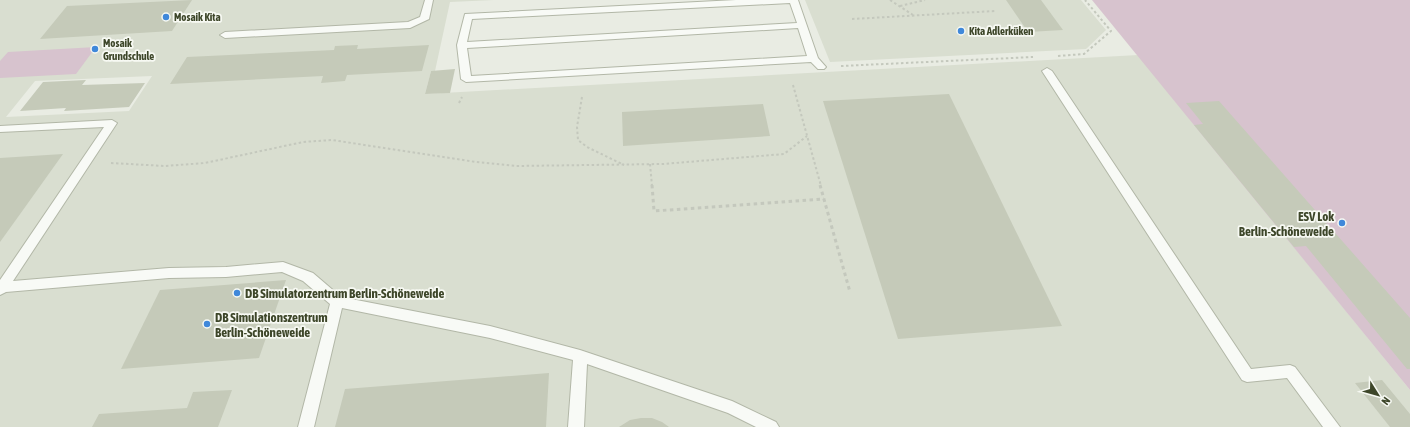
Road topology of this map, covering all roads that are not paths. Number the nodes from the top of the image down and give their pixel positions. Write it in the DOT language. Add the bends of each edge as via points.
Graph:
graph roads {
  1 [pos="429,0"];
  2 [pos="790,0"];
  3 [pos="794,0"];
  4 [pos="803,26"];
  5 [pos="225,35"];
  6 [pos="462,45"];
  7 [pos="813,59"];
  8 [pos="821,67"];
  9 [pos="1047,71"];
  10 [pos="0,129"];
  11 [pos="1,288"];
  12 [pos="337,302"];
  13 [pos="580,356"];
  14 [pos="306,427"];
  15 [pos="576,427"];
  16 [pos="771,427"];
  17 [pos="1332,427"];
  1 -- 5 [label="lane" via="424,19 410,25"];
  2 -- 6 [label="lane" via="468,16"];
  3 -- 4 [label="lane"];
  4 -- 6 [label="lane"];
  4 -- 7 [label="lane"];
  6 -- 7 [label="lane" via="466,79"];
  7 -- 8 [label="lane"];
  9 -- 17 [label="lane" via="1247,376 1290,370"];
  10 -- 11 [label="lane" via="112,122"];
  11 -- 12 [label="lane" via="283,267 308,277"];
  12 -- 13 [label="lane" via="490,332"];
  12 -- 14 [label="lane"];
  13 -- 15 [label="lane"];
  13 -- 16 [label="lane" via="732,408"];
}
